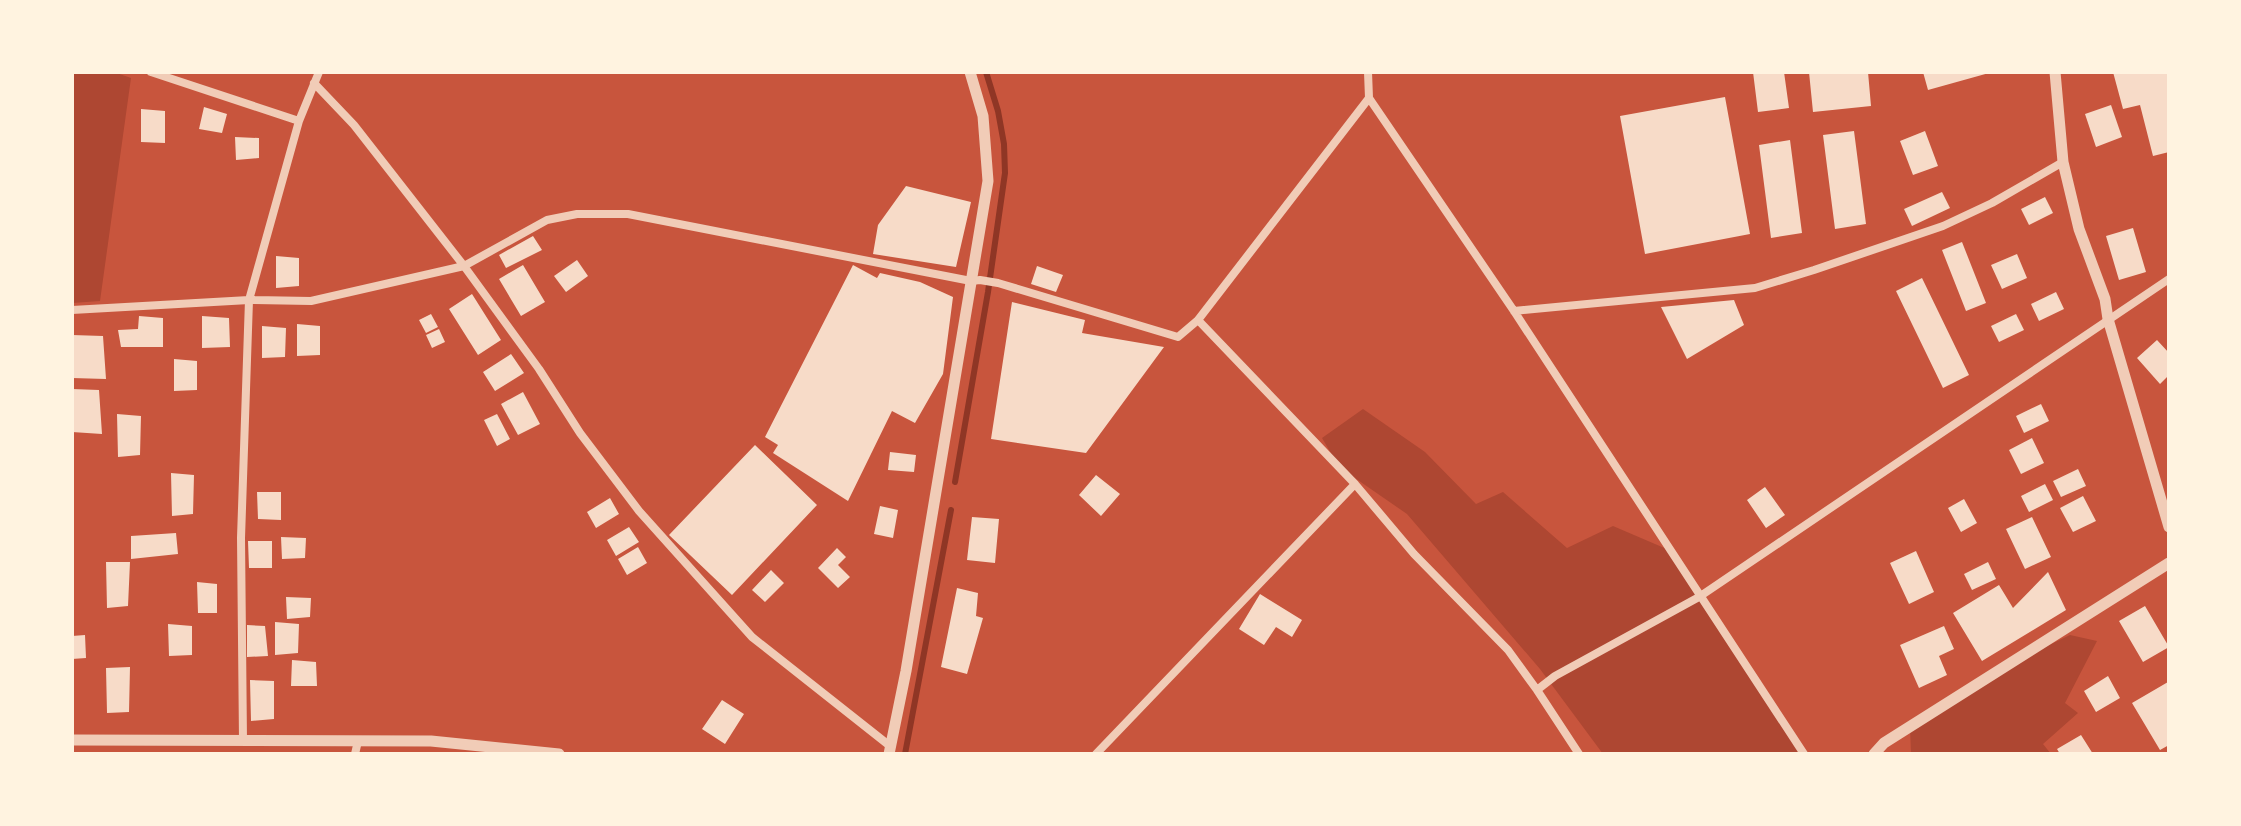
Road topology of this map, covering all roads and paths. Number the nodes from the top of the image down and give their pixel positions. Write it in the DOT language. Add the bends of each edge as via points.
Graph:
graph roads {
  1 [pos="151,72"];
  2 [pos="319,72"];
  3 [pos="970,72"];
  4 [pos="1368,72"];
  5 [pos="2055,72"];
  6 [pos="314,83"];
  7 [pos="1369,98"];
  8 [pos="299,121"];
  9 [pos="2063,162"];
  10 [pos="464,266"];
  11 [pos="2169,279"];
  12 [pos="976,280"];
  13 [pos="249,300"];
  14 [pos="72,310"];
  15 [pos="1514,311"];
  16 [pos="2108,319"];
  17 [pos="1198,320"];
  18 [pos="1355,484"];
  19 [pos="2169,527"];
  20 [pos="2169,563"];
  21 [pos="1699,597"];
  22 [pos="1537,690"];
  23 [pos="72,740"];
  24 [pos="243,741"];
  25 [pos="358,741"];
  26 [pos="889,750"];
  27 [pos="355,754"];
  28 [pos="559,754"];
  29 [pos="1096,754"];
  30 [pos="1579,754"];
  31 [pos="1804,754"];
  32 [pos="1874,754"];
  1 -- 8 [label="street"];
  2 -- 6 [label="street"];
  3 -- 12 [label="street" via="983,116 988,181"];
  4 -- 7 [label="street"];
  5 -- 9 [label="street"];
  6 -- 8 [label="street"];
  6 -- 10 [label="street" via="354,125"];
  7 -- 15 [label="street"];
  7 -- 17 [label="street"];
  8 -- 13 [label="street"];
  9 -- 15 [label="street" via="1943,226 1755,288"];
  9 -- 16 [label="street"];
  10 -- 12 [label="street" via="547,220 628,214"];
  10 -- 13 [label="street" via="311,301"];
  10 -- 26 [label="street" via="639,511 752,637"];
  11 -- 16 [label="street"];
  12 -- 17 [label="street" via="1178,337"];
  12 -- 26 [label="street"];
  13 -- 14 [label="street"];
  13 -- 24 [label="street" via="241,538"];
  15 -- 21 [label="street"];
  16 -- 19 [label="street"];
  16 -- 21 [label="street"];
  17 -- 18 [label="street"];
  18 -- 22 [label="street" via="1414,554 1508,650"];
  18 -- 29 [label="street"];
  20 -- 32 [label="street"];
  21 -- 22 [label="street"];
  21 -- 31 [label="street"];
  22 -- 30 [label="street"];
  23 -- 24 [label="street"];
  24 -- 25 [label="street"];
  25 -- 27 [label="street"];
  25 -- 28 [label="street" via="431,741"];
}
